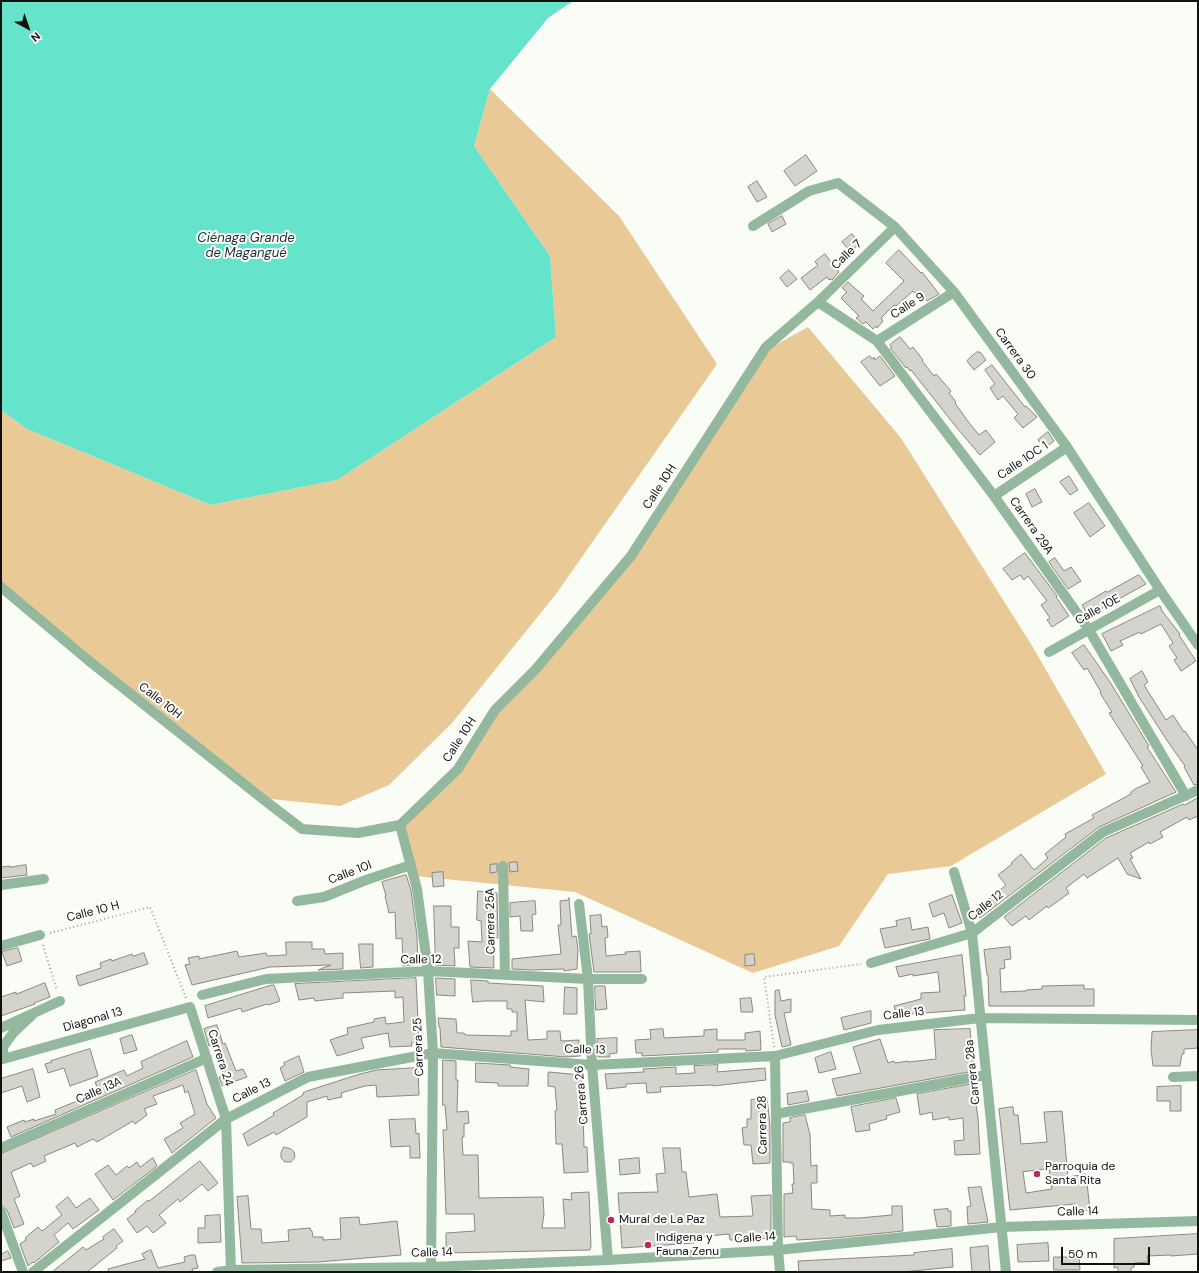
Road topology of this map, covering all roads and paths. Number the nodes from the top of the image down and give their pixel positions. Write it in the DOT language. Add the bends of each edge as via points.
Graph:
graph roads {
  1 [pos="753,226"];
  2 [pos="895,227"];
  3 [pos="954,292"];
  4 [pos="818,302"];
  5 [pos="877,341"];
  6 [pos="1067,447"];
  7 [pos="994,496"];
  8 [pos="1,587"];
  9 [pos="1160,590"];
  10 [pos="1089,630"];
  11 [pos="1198,645"];
  12 [pos="1049,652"];
  13 [pos="1198,790"];
  14 [pos="1186,796"];
  15 [pos="400,825"];
  16 [pos="411,865"];
  17 [pos="503,866"];
  18 [pos="954,872"];
  19 [pos="44,879"];
  20 [pos="1,885"];
  21 [pos="296,901"];
  22 [pos="579,904"];
  23 [pos="972,933"];
  24 [pos="40,935"];
  25 [pos="1,946"];
  26 [pos="871,963"];
  27 [pos="428,971"];
  28 [pos="505,975"];
  29 [pos="588,979"];
  30 [pos="642,979"];
  31 [pos="202,995"];
  32 [pos="60,1002"];
  33 [pos="190,1007"];
  34 [pos="33,1014"];
  35 [pos="980,1018"];
  36 [pos="1198,1020"];
  37 [pos="1,1028"];
  38 [pos="433,1053"];
  39 [pos="775,1056"];
  40 [pos="207,1058"];
  41 [pos="592,1065"];
  42 [pos="986,1075"];
  43 [pos="1198,1076"];
  44 [pos="1173,1077"];
  45 [pos="776,1114"];
  46 [pos="226,1119"];
  47 [pos="1,1148"];
  48 [pos="1,1212"];
  49 [pos="1198,1221"];
  50 [pos="1002,1227"];
  51 [pos="778,1250"];
  52 [pos="608,1260"];
  53 [pos="430,1269"];
  54 [pos="231,1271"];
  55 [pos="23,1272"];
  56 [pos="33,1272"];
  57 [pos="217,1272"];
  58 [pos="780,1272"];
  59 [pos="1006,1272"];
  1 -- 2 [label="street, Carrera 30" via="809,190 838,183"];
  2 -- 3 [label="street, Carrera 30"];
  2 -- 4 [label="street, Calle 7"];
  3 -- 5 [label="street, Calle 9"];
  3 -- 6 [label="street, Carrera 30"];
  4 -- 5 [label="street, Carrera 29A"];
  4 -- 15 [label="street, Calle 10H" via="766,347 631,556 535,670 495,710 458,769"];
  5 -- 7 [label="street, Carrera 29A"];
  6 -- 7 [label="street, Calle 10C 1"];
  6 -- 9 [label="street, Carrera 30"];
  7 -- 10 [label="street, Carrera 29A"];
  8 -- 15 [label="street, Calle 10H" via="88,660 302,829 358,833"];
  9 -- 10 [label="street, Calle 10E"];
  9 -- 11 [label="street, Carrera 30"];
  10 -- 12 [label="street, Calle 10E"];
  10 -- 14 [label="street, Carrera 29A"];
  13 -- 14 [label="street, Calle 12"];
  14 -- 23 [label="street, Calle 12" via="1102,832"];
  15 -- 16 [label="street, Carrera 25"];
  16 -- 21 [label="street, Calle 10I" via="324,897"];
  16 -- 27 [label="street, Carrera 25" via="417,889"];
  17 -- 28 [label="street, Carrera 25A"];
  18 -- 23 [label="street, Carrera 28a"];
  19 -- 20 [label="street"];
  22 -- 29 [label="street, Carrera 26"];
  23 -- 26 [label="street, Calle 12"];
  23 -- 35 [label="street, Carrera 28a"];
  24 -- 25 [label="street"];
  24 -- 32 [label="path"];
  24 -- 33 [label="path, Calle 10 H" via="150,907"];
  26 -- 39 [label="path" via="764,977"];
  27 -- 28 [label="street, Calle 12"];
  27 -- 31 [label="street, Calle 12" via="266,979"];
  27 -- 38 [label="street, Carrera 25"];
  28 -- 29 [label="street, Calle 12"];
  29 -- 30 [label="street, Calle 12"];
  29 -- 41 [label="street, Carrera 26"];
  32 -- 34 [label="street"];
  33 -- 34 [label="street, Diagonal 13" via="3,1059 3,1047 13,1032"];
  33 -- 40 [label="street, Carrera 24"];
  34 -- 37 [label="street"];
  35 -- 36 [label="street, Calle 13"];
  35 -- 39 [label="street, Calle 13" via="878,1030"];
  35 -- 42 [label="street, Carrera 28a"];
  38 -- 41 [label="street, Calle 13"];
  38 -- 46 [label="street, Calle 13" via="308,1077"];
  38 -- 53 [label="street, Carrera 25"];
  39 -- 41 [label="street, Calle 13"];
  39 -- 45 [label="street, Carrera 28"];
  40 -- 46 [label="street, Carrera 24"];
  40 -- 47 [label="street, Calle 13A"];
  41 -- 52 [label="street, Carrera 26"];
  42 -- 45 [label="street"];
  42 -- 50 [label="street, Carrera 28a"];
  43 -- 44 [label="street"];
  45 -- 51 [label="street, Carrera 28"];
  46 -- 54 [label="street, Carrera 24"];
  46 -- 56 [label="street, Calle 13"];
  48 -- 55 [label="street"];
  49 -- 50 [label="street, Calle 14"];
  50 -- 51 [label="street, Calle 14"];
  50 -- 59 [label="street, Carrera 28a"];
  51 -- 52 [label="street, Calle 14"];
  51 -- 58 [label="street, Carrera 28"];
  52 -- 53 [label="street, Calle 14"];
  53 -- 54 [label="street, Calle 14"];
  54 -- 57 [label="street, Calle 14"];
}
